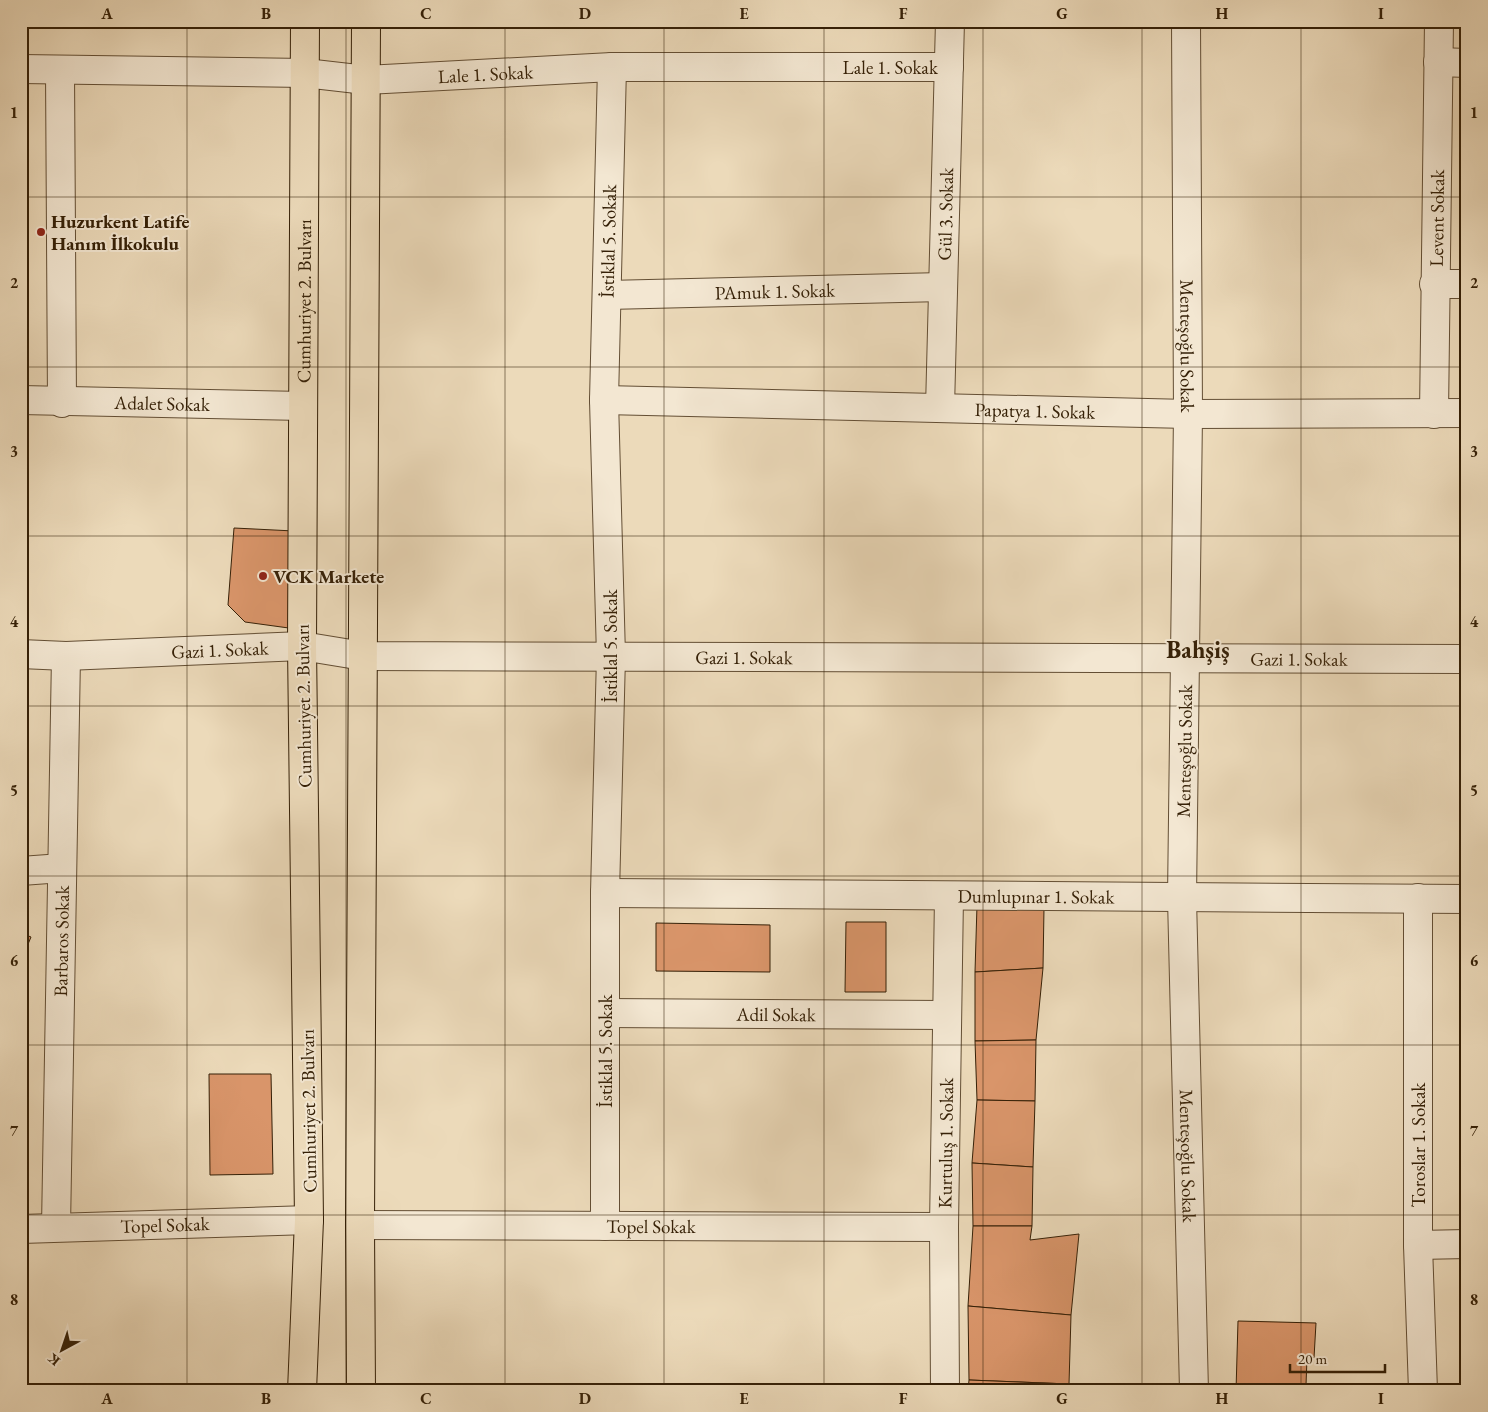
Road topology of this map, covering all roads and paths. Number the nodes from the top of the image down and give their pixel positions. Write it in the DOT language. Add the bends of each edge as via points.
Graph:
graph roads {
  1 [pos="305,21"];
  2 [pos="366,21"];
  3 [pos="950,21"];
  4 [pos="1186,21"];
  5 [pos="1439,21"];
  6 [pos="1438,62"];
  7 [pos="1467,63"];
  8 [pos="612,67"];
  9 [pos="949,67"];
  10 [pos="21,69"];
  11 [pos="60,70"];
  12 [pos="305,73"];
  13 [pos="366,80"];
  14 [pos="1434,284"];
  15 [pos="1467,284"];
  16 [pos="943,287"];
  17 [pos="607,295"];
  18 [pos="21,400"];
  19 [pos="604,400"];
  20 [pos="62,402"];
  21 [pos="304,406"];
  22 [pos="940,408"];
  23 [pos="1467,413"];
  24 [pos="1188,414"];
  25 [pos="1434,414"];
  26 [pos="302,646"];
  27 [pos="21,654"];
  28 [pos="66,656"];
  29 [pos="363,656"];
  30 [pos="612,656"];
  31 [pos="1186,658"];
  32 [pos="1467,659"];
  33 [pos="62,868"];
  34 [pos="21,871"];
  35 [pos="605,893"];
  36 [pos="949,896"];
  37 [pos="1182,898"];
  38 [pos="1418,898"];
  39 [pos="1467,899"];
  40 [pos="605,1013"];
  41 [pos="947,1016"];
  42 [pos="309,1220"];
  43 [pos="360,1225"];
  44 [pos="605,1226"];
  45 [pos="56,1227"];
  46 [pos="944,1227"];
  47 [pos="21,1229"];
  48 [pos="1467,1244"];
  49 [pos="1418,1245"];
  50 [pos="302,1391"];
  51 [pos="361,1391"];
  52 [pos="946,1391"];
  53 [pos="1194,1391"];
  54 [pos="1423,1391"];
  1 -- 12 [label="main road, Cumhuriyet 2. Bulvarı"];
  2 -- 13 [label="main road"];
  3 -- 9 [label="street, Gül 3. Sokak"];
  4 -- 24 [label="street, Menteşoğlu Sokak"];
  5 -- 6 [label="street, Levent Sokak"];
  6 -- 7 [label="street"];
  6 -- 14 [label="street, Levent Sokak"];
  8 -- 9 [label="street, Lale 1. Sokak"];
  8 -- 13 [label="street, Lale 1. Sokak"];
  8 -- 17 [label="street, İstiklal 5. Sokak"];
  9 -- 16 [label="street, Gül 3. Sokak"];
  10 -- 11 [label="street, Lale 1. Sokak"];
  11 -- 12 [label="street, Lale 1. Sokak"];
  11 -- 20 [label="street"];
  12 -- 13 [label="street, Lale 1. Sokak"];
  12 -- 21 [label="main road, Cumhuriyet 2. Bulvarı"];
  13 -- 29 [label="main road"];
  14 -- 15 [label="street"];
  14 -- 25 [label="street, Levent Sokak"];
  16 -- 17 [label="street, PAmuk 1. Sokak"];
  16 -- 22 [label="street, Gül 3. Sokak"];
  17 -- 19 [label="street, İstiklal 5. Sokak"];
  18 -- 20 [label="street, Adalet Sokak"];
  19 -- 22 [label="street, Papatya 1. Sokak"];
  19 -- 30 [label="street, İstiklal 5. Sokak"];
  20 -- 21 [label="street, Adalet Sokak"];
  21 -- 26 [label="main road, Cumhuriyet 2. Bulvarı"];
  22 -- 24 [label="street, Papatya 1. Sokak"];
  23 -- 25 [label="street, Papatya 1. Sokak"];
  24 -- 25 [label="street, Papatya 1. Sokak"];
  24 -- 31 [label="street, Menteşoğlu Sokak"];
  26 -- 28 [label="street, Gazi 1. Sokak"];
  26 -- 29 [label="street, Gazi 1. Sokak"];
  26 -- 42 [label="main road, Cumhuriyet 2. Bulvarı"];
  27 -- 28 [label="street, Gazi 1. Sokak"];
  28 -- 33 [label="street, Barbaros Sokak"];
  29 -- 30 [label="street, Gazi 1. Sokak"];
  29 -- 43 [label="main road"];
  30 -- 31 [label="street, Gazi 1. Sokak"];
  30 -- 35 [label="street, İstiklal 5. Sokak"];
  31 -- 32 [label="street, Gazi 1. Sokak"];
  31 -- 37 [label="street, Menteşoğlu Sokak"];
  33 -- 34 [label="street"];
  33 -- 45 [label="street, Barbaros Sokak"];
  35 -- 36 [label="street, Dumlupınar 1. Sokak"];
  35 -- 40 [label="street, İstiklal 5. Sokak"];
  36 -- 37 [label="street, Dumlupınar 1. Sokak"];
  36 -- 41 [label="street, Kurtuluş 1. Sokak"];
  37 -- 38 [label="street, Dumlupınar 1. Sokak"];
  37 -- 53 [label="street, Menteşoğlu Sokak"];
  38 -- 39 [label="street, Dumlupınar 1. Sokak"];
  38 -- 49 [label="street, Toroslar 1. Sokak"];
  40 -- 41 [label="street, Adil Sokak"];
  40 -- 44 [label="street, İstiklal 5. Sokak"];
  41 -- 46 [label="street, Kurtuluş 1. Sokak"];
  42 -- 45 [label="street, Topel Sokak"];
  42 -- 50 [label="main road, Cumhuriyet 2. Bulvarı"];
  43 -- 44 [label="street, Topel Sokak"];
  43 -- 51 [label="main road"];
  44 -- 46 [label="street, Topel Sokak"];
  45 -- 47 [label="street, Topel Sokak"];
  46 -- 52 [label="street, Kurtuluş 1. Sokak"];
  48 -- 49 [label="street"];
  49 -- 54 [label="street, Toroslar 1. Sokak"];
}
